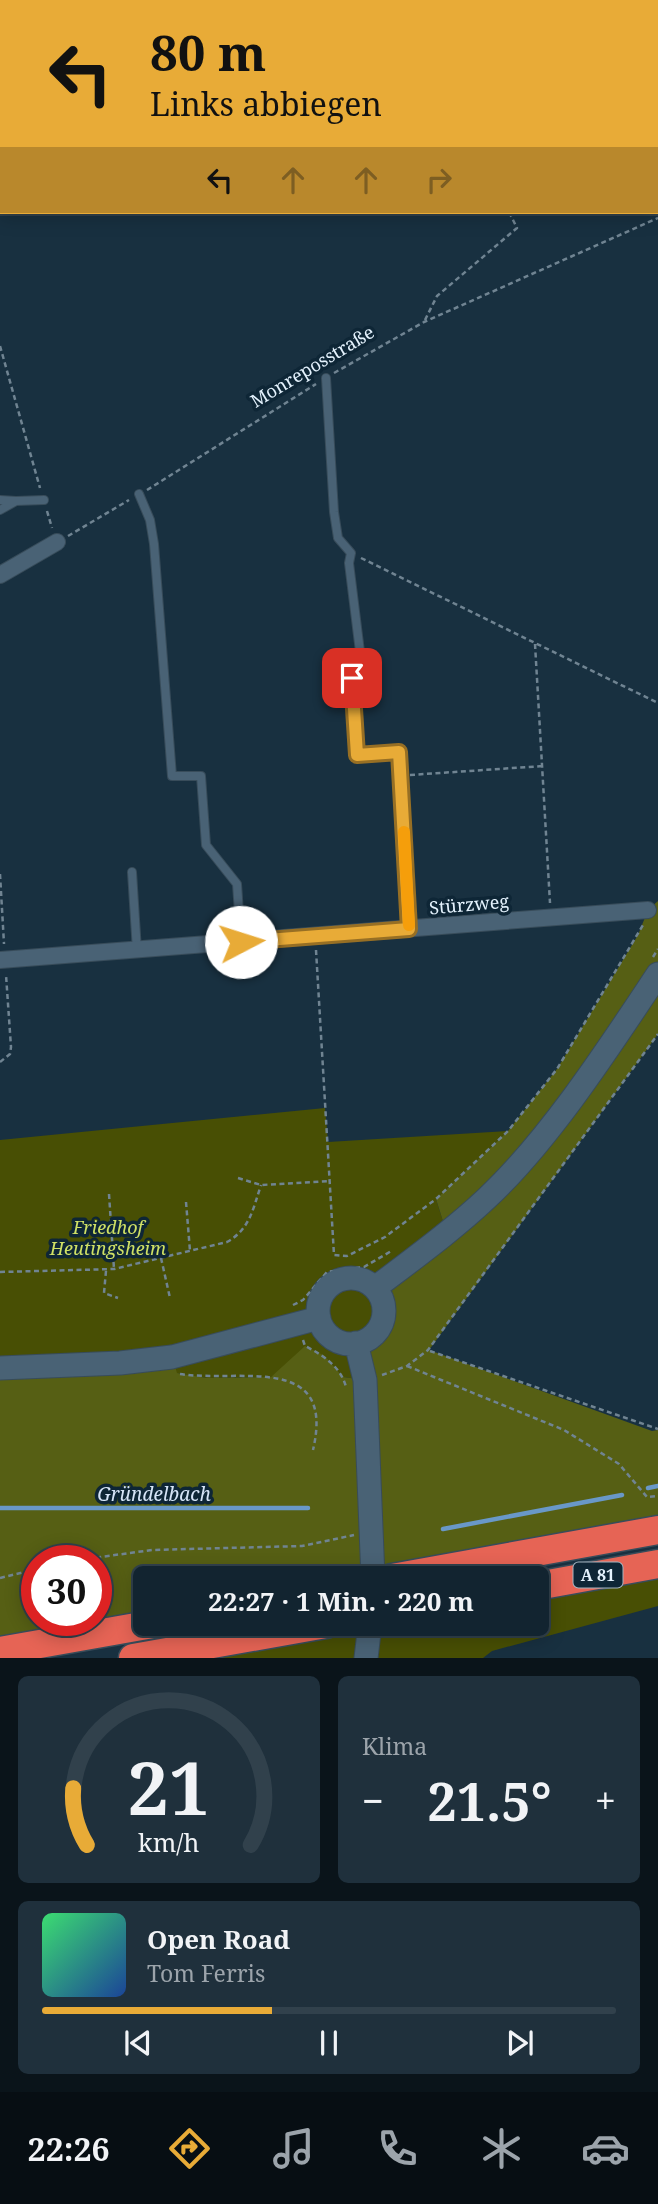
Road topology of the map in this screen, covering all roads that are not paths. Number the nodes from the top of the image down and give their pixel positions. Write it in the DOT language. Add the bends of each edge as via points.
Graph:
graph roads {
  1 [pos="326,377"];
  2 [pos="139,494"];
  3 [pos="0,500"];
  4 [pos="44,500"];
  5 [pos="16,501"];
  6 [pos="0,510"];
  7 [pos="57,542"];
  8 [pos="0,575"];
  9 [pos="132,872"];
  10 [pos="648,911"];
  11 [pos="409,929"];
  12 [pos="241,942"];
  13 [pos="136,951"];
  14 [pos="0,960"];
  15 [pos="655,967"];
  16 [pos="374,1288"];
  17 [pos="302,1316"];
  18 [pos="356,1343"];
  19 [pos="0,1368"];
  20 [pos="658,1530"];
  21 [pos="658,1564"];
  22 [pos="371,1566"];
  23 [pos="458,1566"];
  24 [pos="549,1584"];
  25 [pos="133,1628"];
  26 [pos="258,1636"];
  27 [pos="369,1636"];
  28 [pos="0,1651"];
  29 [pos="133,1658"];
  30 [pos="366,1658"];
  1 -- 11 [label="lane" via="334,512 338,538 351,553 363,676 352,678 357,755 399,752"];
  2 -- 12 [label="lane" via="154,544 172,776 201,776 206,845 237,884"];
  3 -- 5 [label="lane"];
  4 -- 5 [label="lane"];
  5 -- 6 [label="lane"];
  7 -- 8 [label="street"];
  9 -- 13 [label="lane"];
  10 -- 11 [label="street, Stürzweg"];
  11 -- 12 [label="street, Stürzweg"];
  12 -- 13 [label="street, Stürzweg"];
  13 -- 14 [label="street, Stürzweg"];
  15 -- 16 [label="main road" via="577,1089 512,1173 447,1234"];
  16 -- 17 [label="main road" via="353,1278 330,1285"];
  16 -- 18 [label="main road" via="381,1296 384,1316 374,1334"];
  17 -- 18 [label="main road" via="328,1335"];
  17 -- 19 [label="main road" via="172,1357"];
  18 -- 22 [label="main road"];
  20 -- 23 [label="highway, A 81"];
  21 -- 24 [label="highway, A 81"];
  25 -- 28 [label="highway"];
  26 -- 29 [label="highway"];
  27 -- 30 [label="main road"];
}
